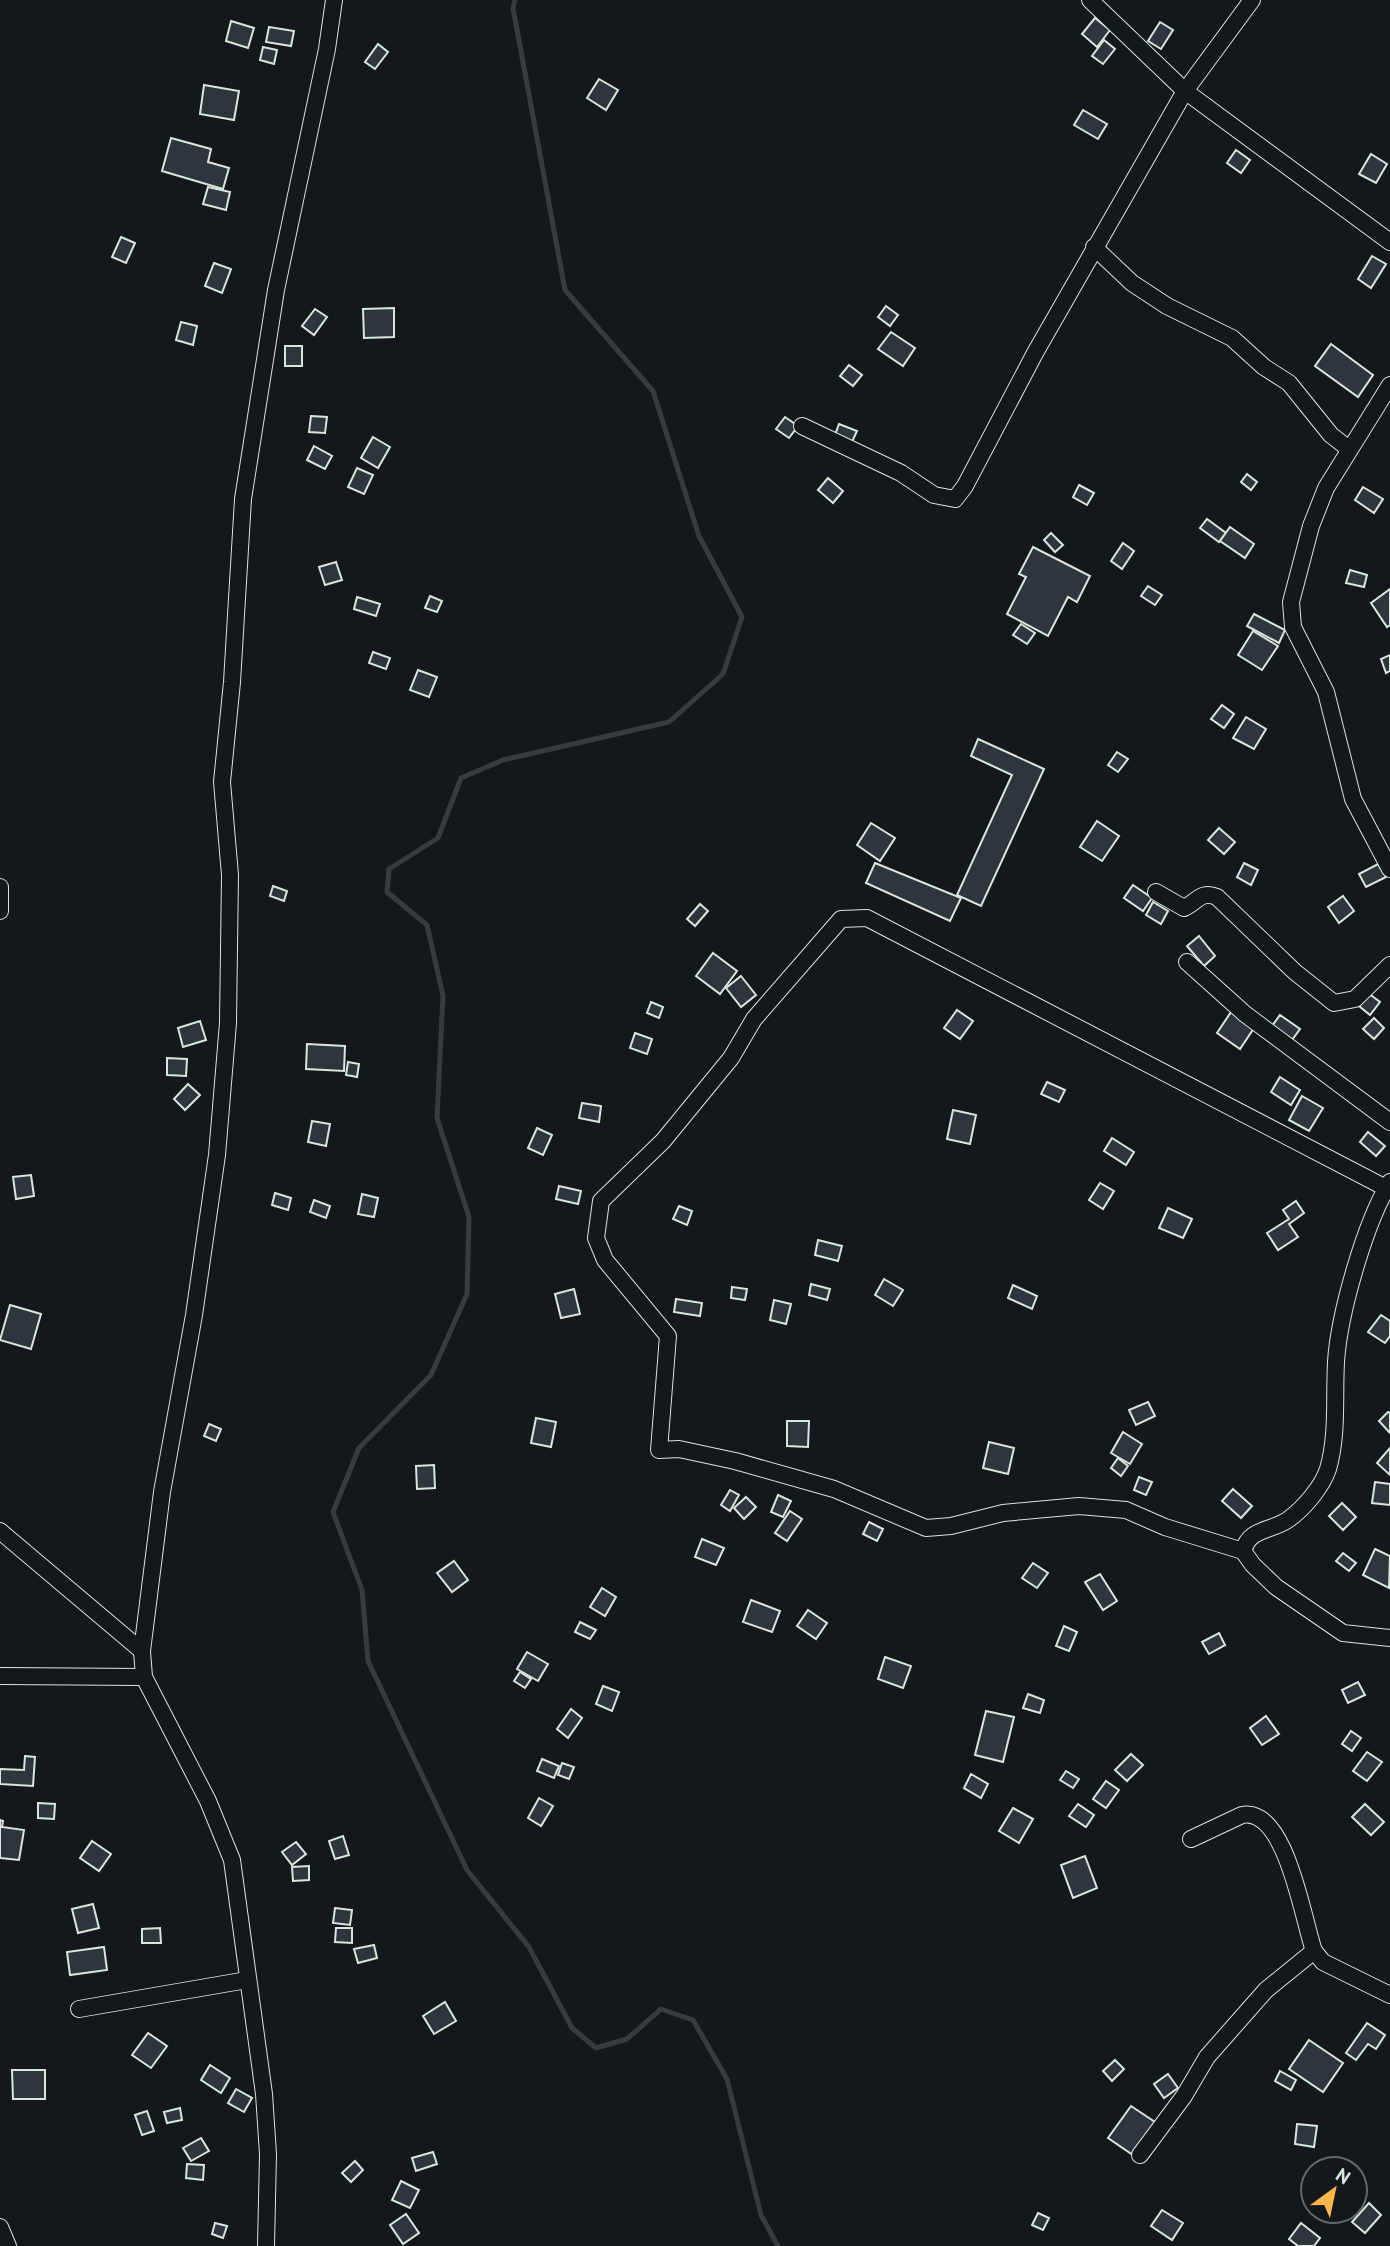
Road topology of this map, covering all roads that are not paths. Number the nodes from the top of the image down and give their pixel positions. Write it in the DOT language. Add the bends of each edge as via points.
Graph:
graph roads {
  1 [pos="334,0"];
  2 [pos="1090,0"];
  3 [pos="1252,0"];
  4 [pos="1185,91"];
  5 [pos="1390,242"];
  6 [pos="1094,247"];
  7 [pos="1390,385"];
  8 [pos="802,426"];
  9 [pos="1349,449"];
  10 [pos="1390,869"];
  11 [pos="0,887"];
  12 [pos="1156,892"];
  13 [pos="0,911"];
  14 [pos="1187,962"];
  15 [pos="1390,965"];
  16 [pos="1390,1122"];
  17 [pos="1388,1185"];
  18 [pos="0,1531"];
  19 [pos="1243,1551"];
  20 [pos="1390,1638"];
  21 [pos="142,1651"];
  22 [pos="0,1676"];
  23 [pos="144,1676"];
  24 [pos="1191,1839"];
  25 [pos="1314,1951"];
  26 [pos="247,1980"];
  27 [pos="1390,1995"];
  28 [pos="79,2009"];
  29 [pos="1140,2155"];
  30 [pos="0,2227"];
  31 [pos="8,2246"];
  32 [pos="266,2246"];
  1 -- 21 [label="street" via="276,290 243,499 222,782 230,902 228,1023 217,1155 162,1492"];
  2 -- 4 [label="street"];
  3 -- 4 [label="street"];
  4 -- 5 [label="street"];
  4 -- 6 [label="street"];
  6 -- 8 [label="street" via="955,499 934,495 901,473"];
  6 -- 9 [label="street" via="1132,283 1232,338 1289,383 1331,435"];
  7 -- 9 [label="street"];
  9 -- 10 [label="street" via="1311,526 1291,602 1293,626 1326,692 1353,799"];
  11 -- 13 [label="street"];
  12 -- 15 [label="street" via="1184,908 1200,895 1217,897 1334,1003 1355,999"];
  14 -- 16 [label="street" via="1245,1014"];
  17 -- 19 [label="street" via="1341,1325 1328,1470 1311,1497 1288,1520 1254,1533"];
  17 -- 19 [label="street" via="867,918 841,919 754,1019 731,1058 663,1141 601,1201 596,1238 606,1260 668,1336 659,1450 679,1449 735,1461 834,1489 926,1528 1003,1513 1079,1506 1126,1510"];
  18 -- 21 [label="street"];
  19 -- 20 [label="street" via="1276,1587 1343,1633"];
  21 -- 23 [label="street"];
  22 -- 23 [label="street"];
  23 -- 26 [label="street" via="208,1801 232,1860"];
  24 -- 25 [label="street" via="1242,1815 1259,1816 1287,1853"];
  25 -- 27 [label="street" via="1323,1962"];
  25 -- 29 [label="street" via="1266,1990 1207,2057"];
  26 -- 28 [label="street"];
  26 -- 32 [label="street" via="264,2094"];
  30 -- 31 [label="street"];
}
